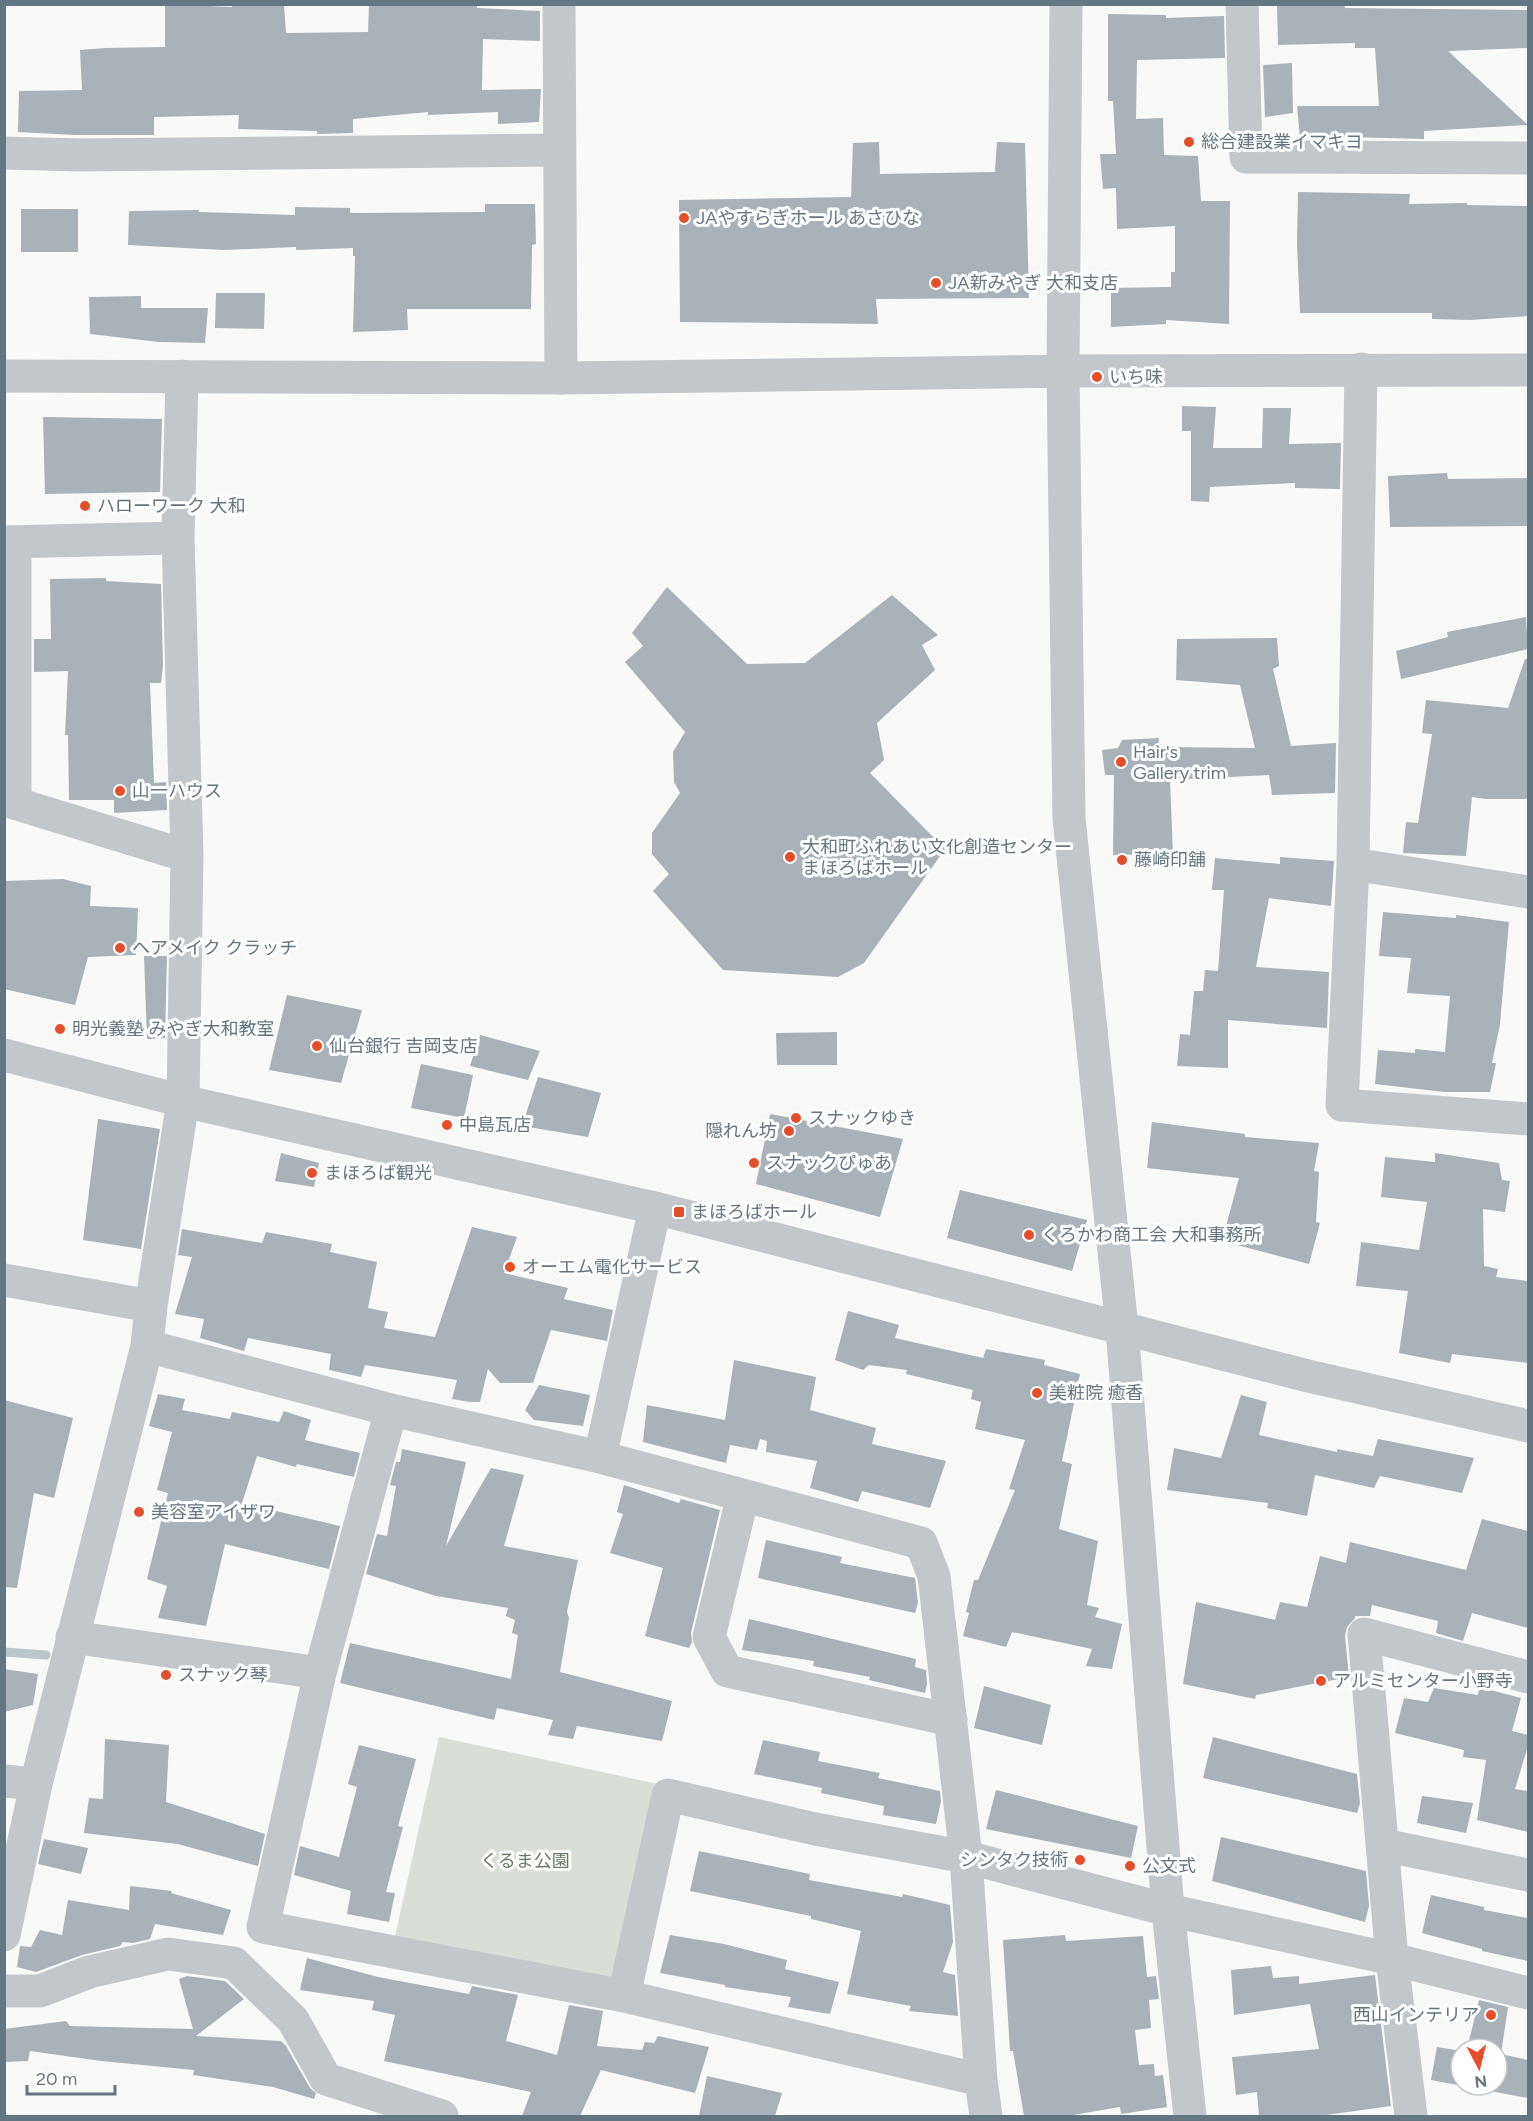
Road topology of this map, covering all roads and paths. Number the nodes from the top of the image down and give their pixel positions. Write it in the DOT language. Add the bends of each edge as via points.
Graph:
graph roads {
  1 [pos="559,4"];
  2 [pos="1066,4"];
  3 [pos="1242,4"];
  4 [pos="559,150"];
  5 [pos="4,153"];
  6 [pos="1528,158"];
  7 [pos="1361,369"];
  8 [pos="1528,370"];
  9 [pos="1064,371"];
  10 [pos="4,376"];
  11 [pos="182,376"];
  12 [pos="561,378"];
  13 [pos="178,538"];
  14 [pos="10,542"];
  15 [pos="10,802"];
  16 [pos="188,856"];
  17 [pos="1353,864"];
  18 [pos="1528,892"];
  19 [pos="4,1055"];
  20 [pos="183,1101"];
  21 [pos="1528,1119"];
  22 [pos="655,1208"];
  23 [pos="4,1280"];
  24 [pos="151,1306"];
  25 [pos="1122,1328"];
  26 [pos="147,1346"];
  27 [pos="391,1410"];
  28 [pos="1528,1426"];
  29 [pos="600,1457"];
  30 [pos="742,1495"];
  31 [pos="72,1637"];
  32 [pos="320,1673"];
  33 [pos="1528,1677"];
  34 [pos="951,1720"];
  35 [pos="20,1782"];
  36 [pos="1383,1845"];
  37 [pos="966,1857"];
  38 [pos="1528,1875"];
  39 [pos="1168,1910"];
  40 [pos="263,1927"];
  41 [pos="4,1935"];
  42 [pos="1392,1959"];
  43 [pos="234,1963"];
  44 [pos="4,1990"];
  45 [pos="1528,1993"];
  46 [pos="624,1996"];
  47 [pos="981,2080"];
  48 [pos="442,2116"];
  49 [pos="986,2116"];
  50 [pos="1190,2116"];
  51 [pos="1411,2116"];
  1 -- 4 [label="street"];
  2 -- 9 [label="street"];
  3 -- 6 [label="street" via="1246,157"];
  4 -- 5 [label="street"];
  4 -- 12 [label="street"];
  7 -- 8 [label="street"];
  7 -- 9 [label="street"];
  7 -- 17 [label="street"];
  9 -- 12 [label="street"];
  9 -- 25 [label="street" via="1069,818"];
  10 -- 11 [label="street"];
  11 -- 12 [label="street"];
  11 -- 13 [label="street"];
  13 -- 14 [label="street"];
  13 -- 16 [label="street"];
  14 -- 15 [label="street"];
  15 -- 16 [label="street"];
  16 -- 20 [label="street"];
  17 -- 18 [label="street"];
  17 -- 21 [label="street" via="1342,1105"];
  19 -- 20 [label="street"];
  20 -- 22 [label="street"];
  20 -- 24 [label="street"];
  22 -- 25 [label="street"];
  22 -- 29 [label="street"];
  23 -- 24 [label="street"];
  24 -- 26 [label="street"];
  25 -- 28 [label="street" via="1308,1376"];
  25 -- 39 [label="street"];
  26 -- 27 [label="street"];
  26 -- 31 [label="street"];
  27 -- 29 [label="street"];
  27 -- 32 [label="street"];
  29 -- 30 [label="street"];
  30 -- 34 [label="street" via="921,1543 934,1576"];
  30 -- 34 [label="street" via="709,1637 727,1671"];
  31 -- 32 [label="street"];
  31 -- 35 [label="street"];
  32 -- 40 [label="street"];
  33 -- 36 [label="street" via="1365,1634"];
  34 -- 37 [label="street"];
  35 -- 41 [label="street"];
  36 -- 38 [label="street"];
  36 -- 42 [label="street"];
  37 -- 39 [label="street"];
  37 -- 46 [label="street" via="815,1829 668,1795"];
  37 -- 47 [label="street"];
  39 -- 42 [label="street"];
  39 -- 50 [label="street"];
  40 -- 43 [label="street"];
  40 -- 46 [label="street"];
  42 -- 45 [label="street"];
  42 -- 51 [label="street"];
  43 -- 44 [label="street" via="168,1954 90,1972 40,1991"];
  43 -- 48 [label="street" via="293,2020 326,2079"];
  46 -- 47 [label="street"];
  47 -- 49 [label="street"];
}
